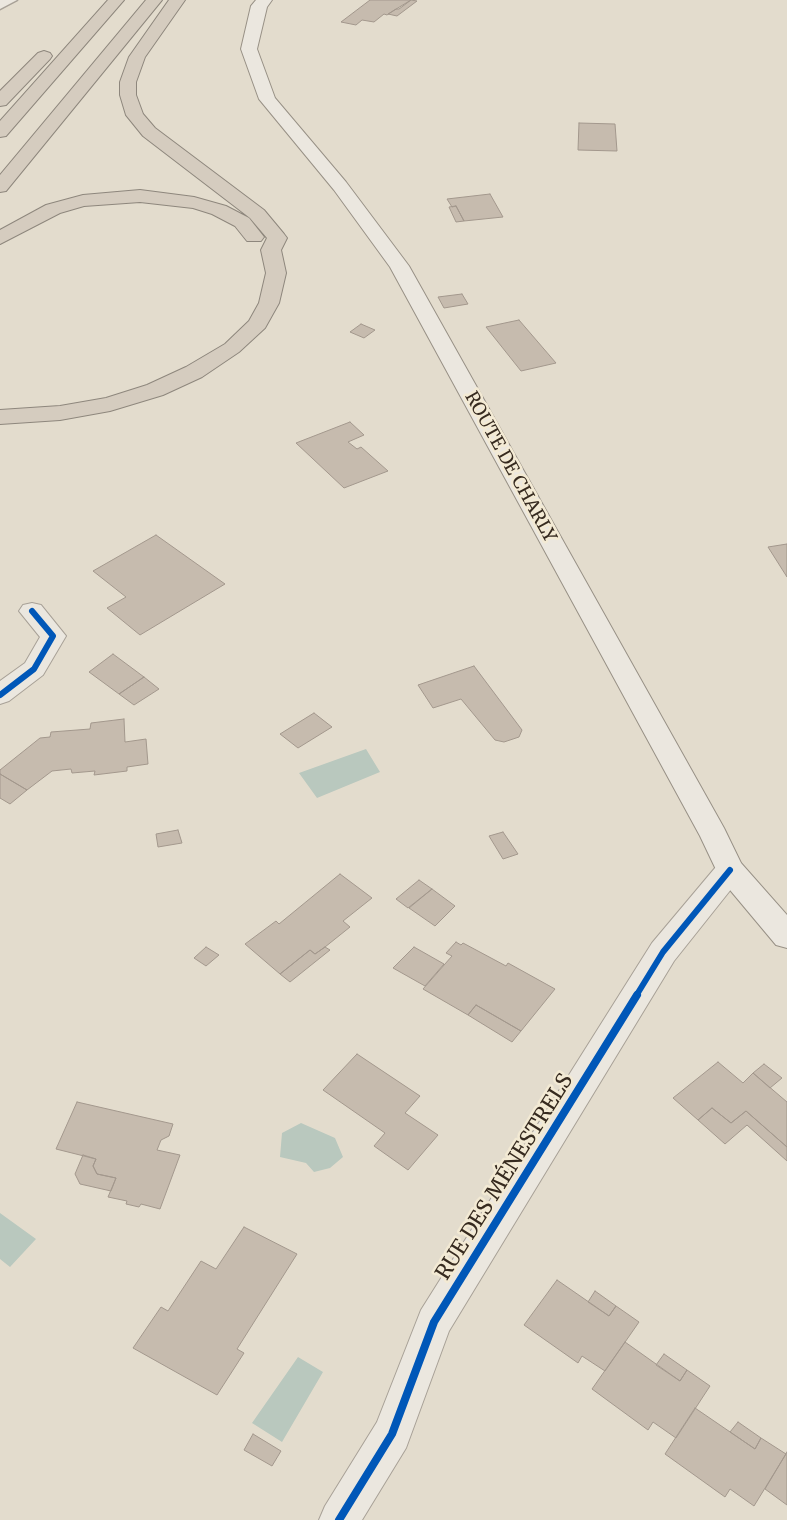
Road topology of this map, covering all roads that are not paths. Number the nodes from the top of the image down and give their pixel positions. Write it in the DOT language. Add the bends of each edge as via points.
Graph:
graph roads {
  1 [pos="11,0"];
  2 [pos="154,0"];
  3 [pos="177,0"];
  4 [pos="264,0"];
  5 [pos="114,2"];
  6 [pos="0,4"];
  7 [pos="65,35"];
  8 [pos="52,47"];
  9 [pos="0,101"];
  10 [pos="0,132"];
  11 [pos="0,187"];
  12 [pos="0,238"];
  13 [pos="271,250"];
  14 [pos="0,417"];
  15 [pos="32,611"];
  16 [pos="0,695"];
  17 [pos="730,870"];
  18 [pos="787,936"];
  19 [pos="339,1520"];
  1 -- 6 [label="lane"];
  2 -- 11 [label="highway"];
  3 -- 13 [label="highway" via="137,57 128,82 128,95 135,115 149,132 257,214 276,238"];
  4 -- 17 [label="main road, ROUTE DE CHARLY" via="259,6 249,49 267,99 340,186 399,266"];
  5 -- 7 [label="highway" via="83,16"];
  5 -- 10 [label="highway"];
  8 -- 9 [label="highway"];
  12 -- 13 [label="highway" via="53,209 83,201 140,196 184,201 220,210 242,222 258,242"];
  13 -- 14 [label="highway" via="276,273 269,303 258,324 225,353 155,390 110,404 60,413"];
  15 -- 16 [label="main road" via="53,636 34,669"];
  17 -- 18 [label="main road, ROUTE DE CHARLY"];
  17 -- 19 [label="main road, RUE DES MÉNESTRELS" via="663,952 434,1322 392,1434"];
}
